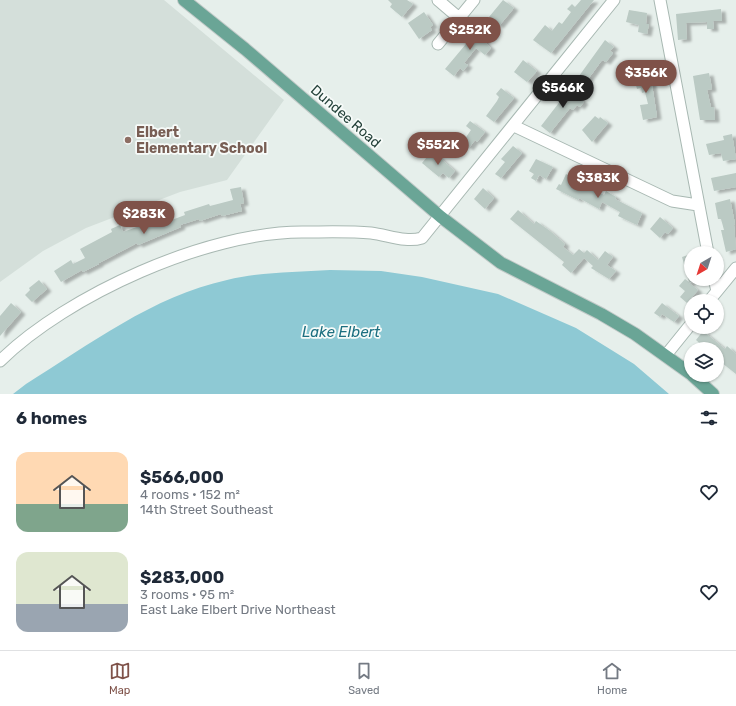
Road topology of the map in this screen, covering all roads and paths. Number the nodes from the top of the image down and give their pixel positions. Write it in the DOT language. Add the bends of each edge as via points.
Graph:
graph roads {
  1 [pos="184,0"];
  2 [pos="438,0"];
  3 [pos="474,0"];
  4 [pos="614,0"];
  5 [pos="660,0"];
  6 [pos="459,18"];
  7 [pos="438,44"];
  8 [pos="514,126"];
  9 [pos="698,206"];
  10 [pos="441,217"];
  11 [pos="707,246"];
  12 [pos="736,268"];
  13 [pos="715,286"];
  14 [pos="716,291"];
  15 [pos="714,294"];
  16 [pos="684,333"];
  17 [pos="666,355"];
  18 [pos="1,358"];
  19 [pos="684,369"];
  20 [pos="699,382"];
  21 [pos="713,394"];
  1 -- 10 [label="main road, Dundee Road"];
  2 -- 6 [label="street"];
  3 -- 6 [label="street"];
  4 -- 8 [label="street"];
  5 -- 9 [label="street"];
  6 -- 7 [label="street"];
  8 -- 9 [label="street" via="672,201"];
  8 -- 10 [label="street"];
  9 -- 11 [label="street"];
  10 -- 17 [label="main road, Dundee Road" via="489,254 521,274 601,314"];
  10 -- 18 [label="street" via="422,238 413,241 372,233 300,232 252,236 171,260 118,281 83,301 43,326"];
  12 -- 14 [label="street"];
  13 -- 14 [label="street"];
  14 -- 15 [label="street"];
  16 -- 17 [label="street"];
  17 -- 19 [label="main road, Dundee Road"];
  20 -- 21 [label="main road, Dundee Road"];
}
